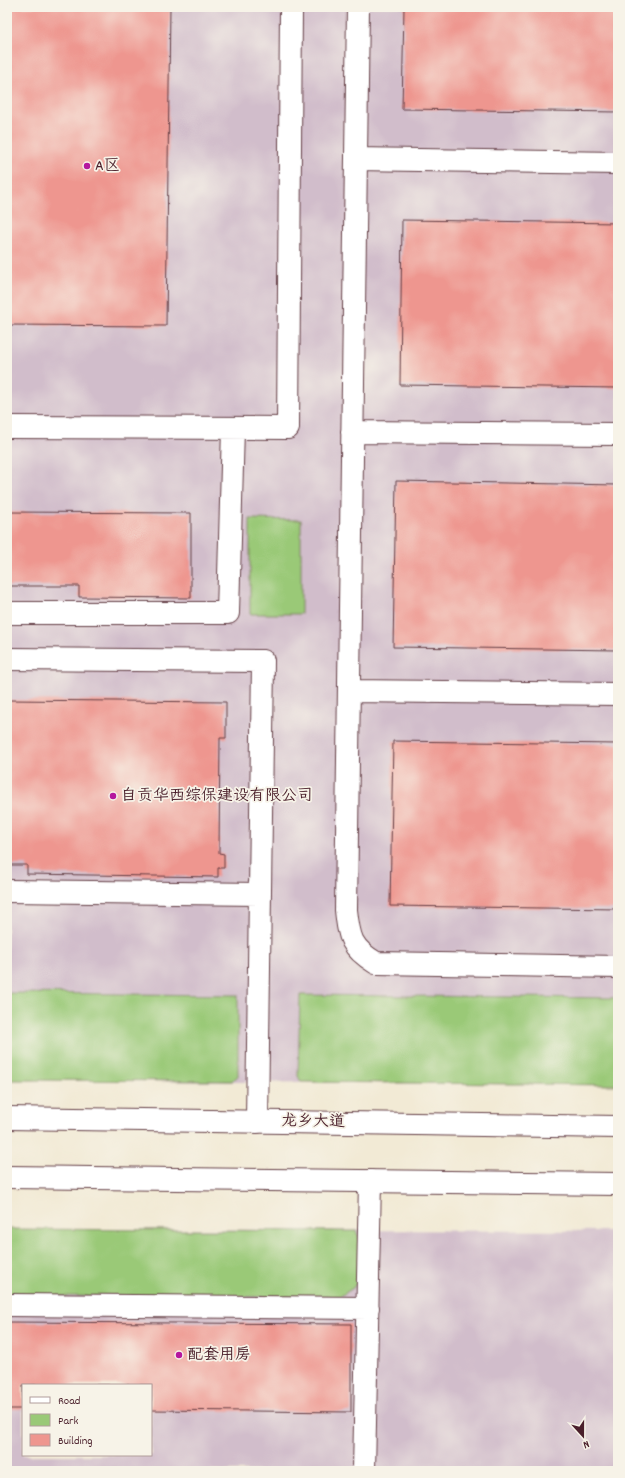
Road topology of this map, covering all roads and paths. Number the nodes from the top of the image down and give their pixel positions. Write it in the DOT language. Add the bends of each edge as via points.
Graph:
graph roads {
  1 [pos="291,7"];
  2 [pos="358,7"];
  3 [pos="356,159"];
  4 [pos="618,163"];
  5 [pos="7,427"];
  6 [pos="233,428"];
  7 [pos="352,432"];
  8 [pos="618,434"];
  9 [pos="7,613"];
  10 [pos="7,659"];
  11 [pos="349,691"];
  12 [pos="618,694"];
  13 [pos="7,891"];
  14 [pos="260,894"];
  15 [pos="618,967"];
  16 [pos="7,1118"];
  17 [pos="257,1122"];
  18 [pos="618,1127"];
  19 [pos="7,1177"];
  20 [pos="370,1181"];
  21 [pos="618,1184"];
  22 [pos="7,1305"];
  23 [pos="368,1308"];
  24 [pos="364,1471"];
  1 -- 6 [label="main road" via="288,428"];
  2 -- 3 [label="main road"];
  3 -- 4 [label="main road"];
  3 -- 7 [label="main road"];
  5 -- 6 [label="main road"];
  6 -- 9 [label="main road" via="228,613"];
  7 -- 8 [label="main road"];
  7 -- 11 [label="main road"];
  10 -- 14 [label="main road" via="264,661"];
  11 -- 12 [label="main road"];
  11 -- 15 [label="main road" via="346,910 348,930 354,945 364,956 376,963 390,964"];
  13 -- 14 [label="main road"];
  14 -- 17 [label="main road"];
  16 -- 17 [label="main road, 龙乡大道"];
  17 -- 18 [label="main road, 龙乡大道"];
  19 -- 20 [label="main road"];
  20 -- 21 [label="main road"];
  20 -- 23 [label="main road"];
  22 -- 23 [label="main road"];
  23 -- 24 [label="main road"];
}
